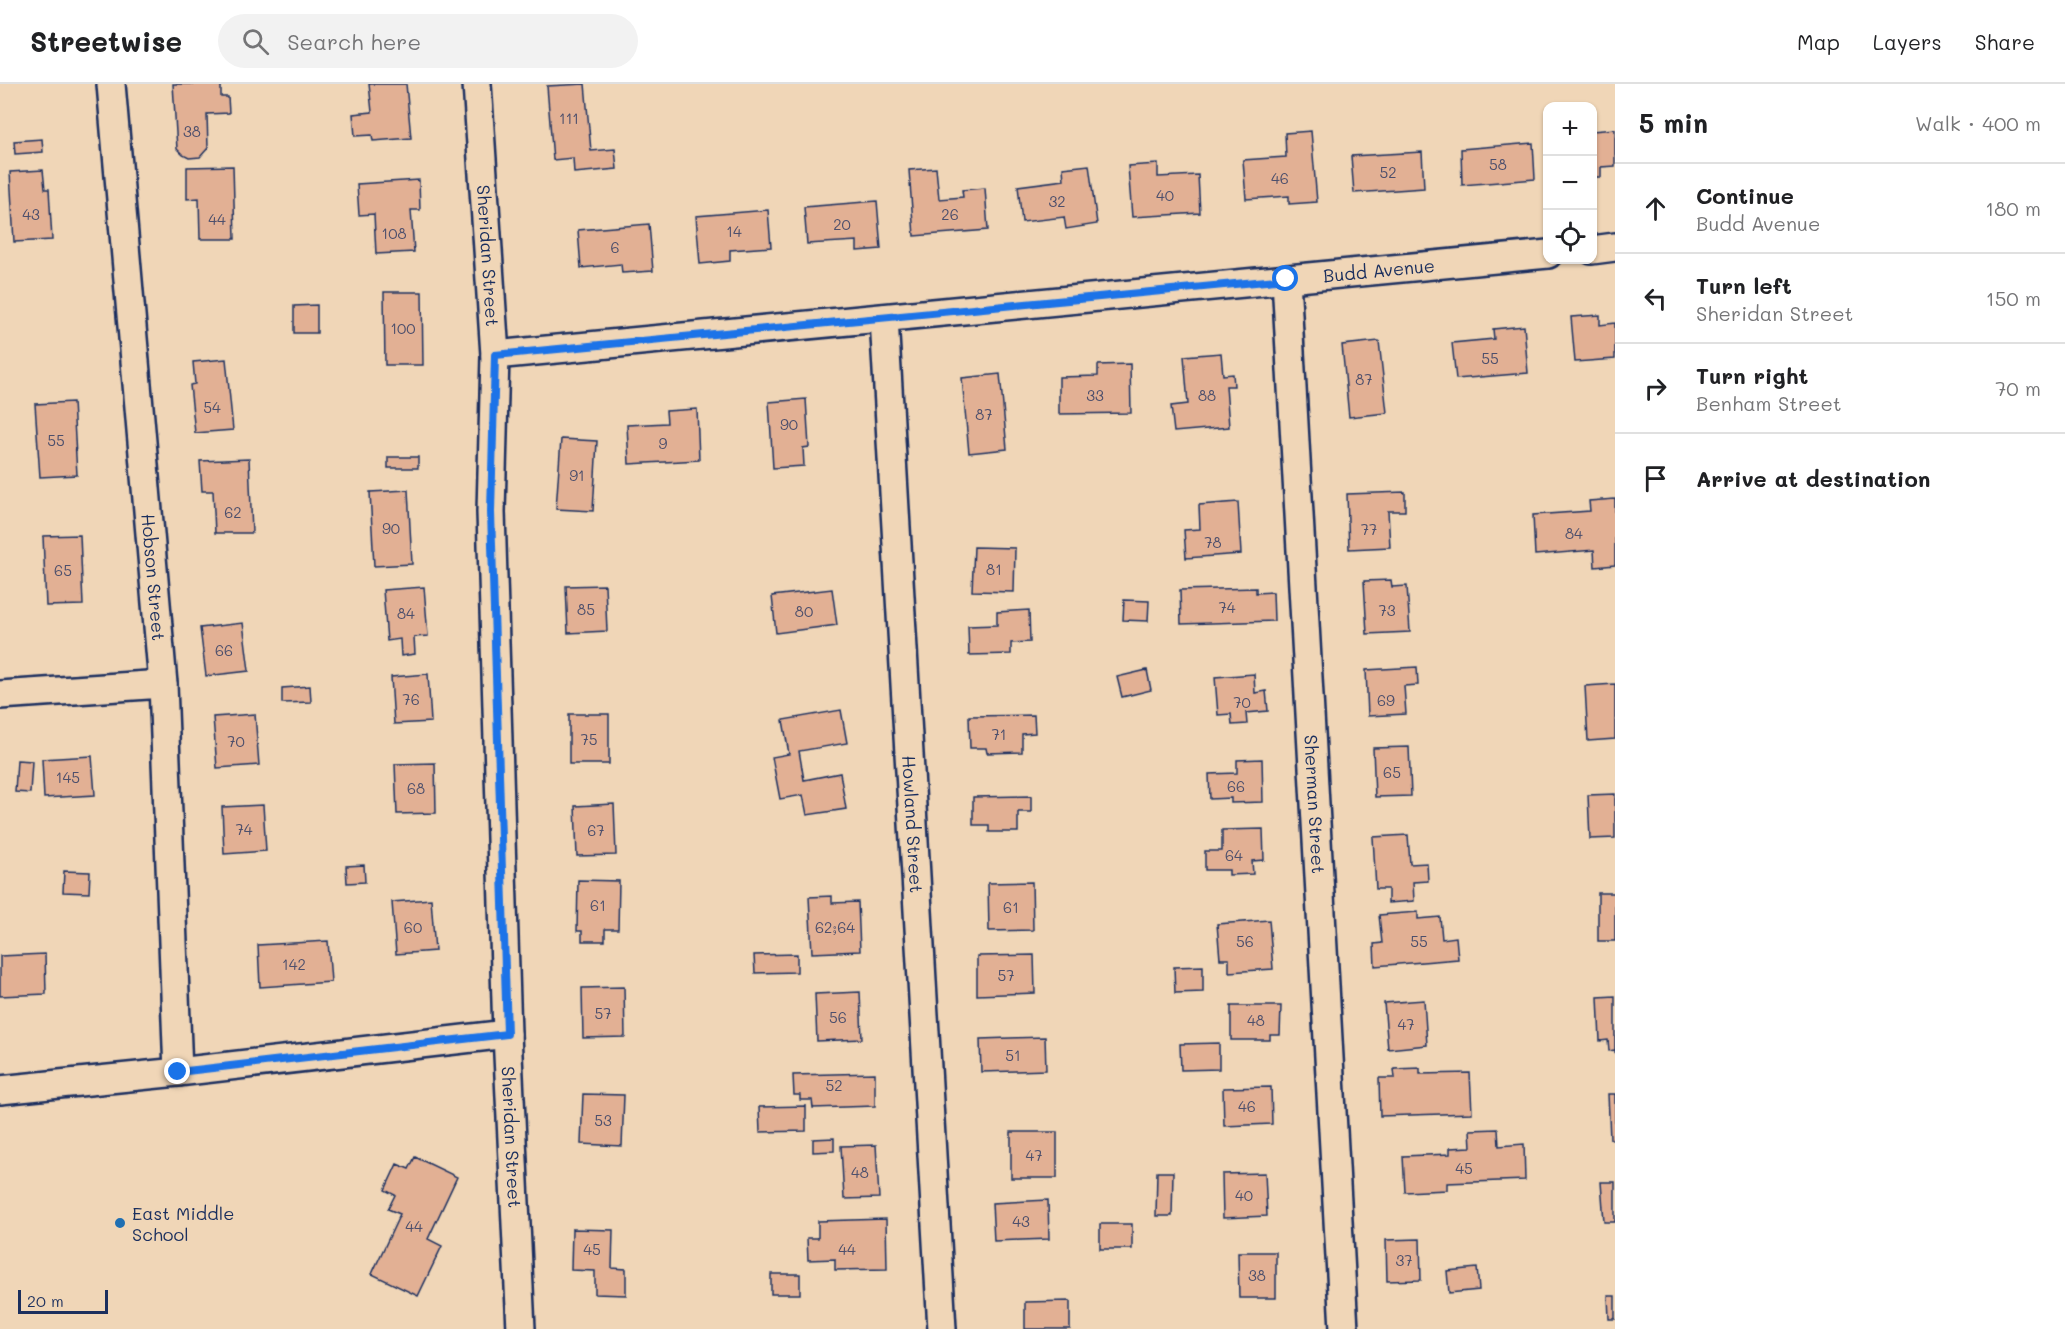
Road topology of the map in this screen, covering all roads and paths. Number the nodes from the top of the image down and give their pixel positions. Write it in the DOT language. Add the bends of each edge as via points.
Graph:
graph roads {
  1 [pos="111,84"];
  2 [pos="477,84"];
  3 [pos="1615,247"];
  4 [pos="1597,249"];
  5 [pos="1543,254"];
  6 [pos="1286,279"];
  7 [pos="885,318"];
  8 [pos="495,355"];
  9 [pos="163,684"];
  10 [pos="0,695"];
  11 [pos="507,1034"];
  12 [pos="178,1072"];
  13 [pos="0,1090"];
  14 [pos="520,1329"];
  15 [pos="942,1329"];
  16 [pos="1344,1329"];
  1 -- 9 [label="street, Hobson Street"];
  2 -- 8 [label="street, Sheridan Street"];
  3 -- 4 [label="street"];
  5 -- 6 [label="street, Budd Avenue"];
  6 -- 7 [label="street, Budd Avenue"];
  6 -- 16 [label="street, Sherman Street"];
  7 -- 8 [label="street, Budd Avenue"];
  7 -- 15 [label="street, Howland Street"];
  8 -- 11 [label="street, Sheridan Street" via="491,512"];
  9 -- 10 [label="street"];
  9 -- 12 [label="street, Hobson Street"];
  11 -- 12 [label="street"];
  11 -- 14 [label="street, Sheridan Street"];
  12 -- 13 [label="street"];
}
